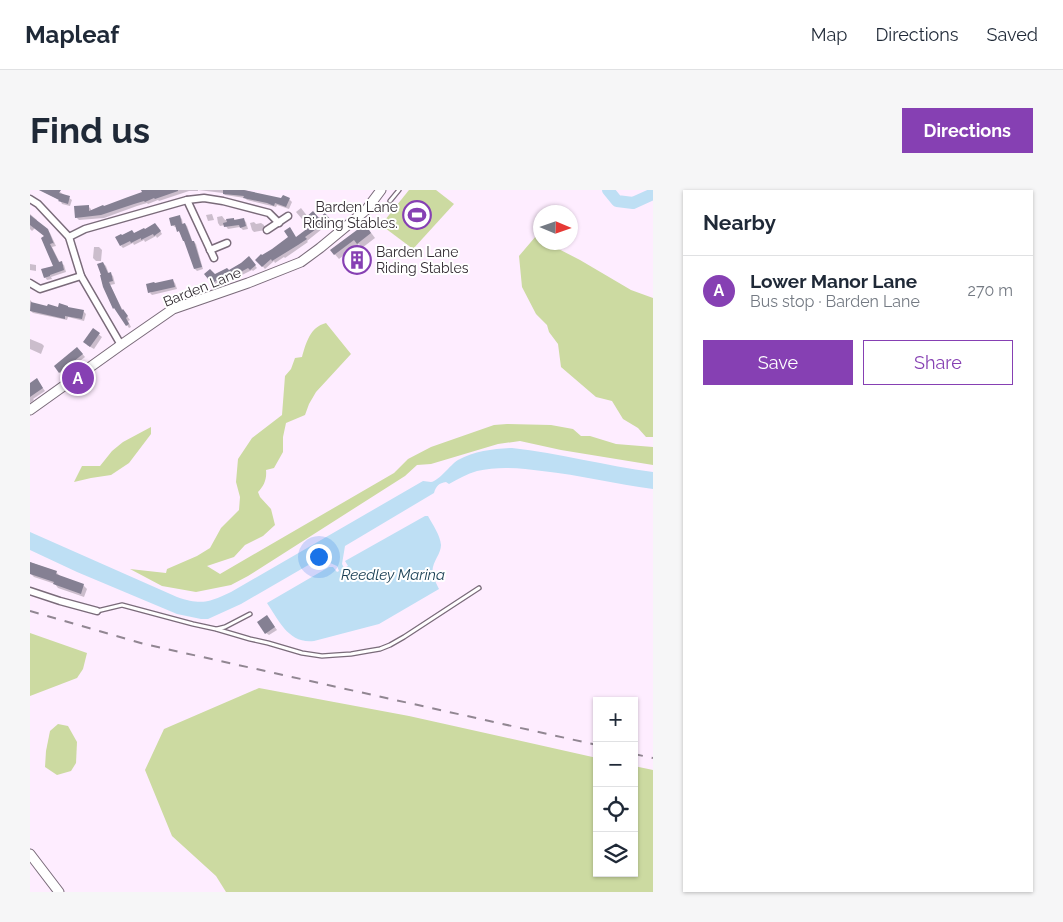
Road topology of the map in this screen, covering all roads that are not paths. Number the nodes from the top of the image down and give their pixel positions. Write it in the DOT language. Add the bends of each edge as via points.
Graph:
graph roads {
  1 [pos="381,190"];
  2 [pos="399,190"];
  3 [pos="30,199"];
  4 [pos="187,200"];
  5 [pos="390,201"];
  6 [pos="288,216"];
  7 [pos="279,223"];
  8 [pos="267,230"];
  9 [pos="69,238"];
  10 [pos="227,243"];
  11 [pos="210,250"];
  12 [pos="214,258"];
  13 [pos="81,276"];
  14 [pos="30,283"];
  15 [pos="121,345"];
  16 [pos="30,410"];
  17 [pos="479,588"];
  18 [pos="30,591"];
  19 [pos="97,611"];
  20 [pos="250,614"];
  21 [pos="216,629"];
  22 [pos="30,854"];
  23 [pos="59,892"];
  1 -- 15 [label="street, Barden Lane" via="366,210 300,262 173,309"];
  2 -- 5 [label="lane"];
  3 -- 9 [label="street"];
  4 -- 7 [label="street" via="223,200 270,213"];
  4 -- 9 [label="street" via="85,228"];
  4 -- 11 [label="street"];
  6 -- 7 [label="street"];
  7 -- 8 [label="street"];
  9 -- 13 [label="street"];
  10 -- 11 [label="street"];
  11 -- 12 [label="street"];
  13 -- 14 [label="street" via="40,289"];
  13 -- 15 [label="street"];
  15 -- 16 [label="street, Barden Lane"];
  17 -- 21 [label="lane" via="390,645 352,654 322,656"];
  18 -- 19 [label="street"];
  19 -- 21 [label="lane" via="122,605"];
  20 -- 21 [label="lane"];
  22 -- 23 [label="street"];
}
